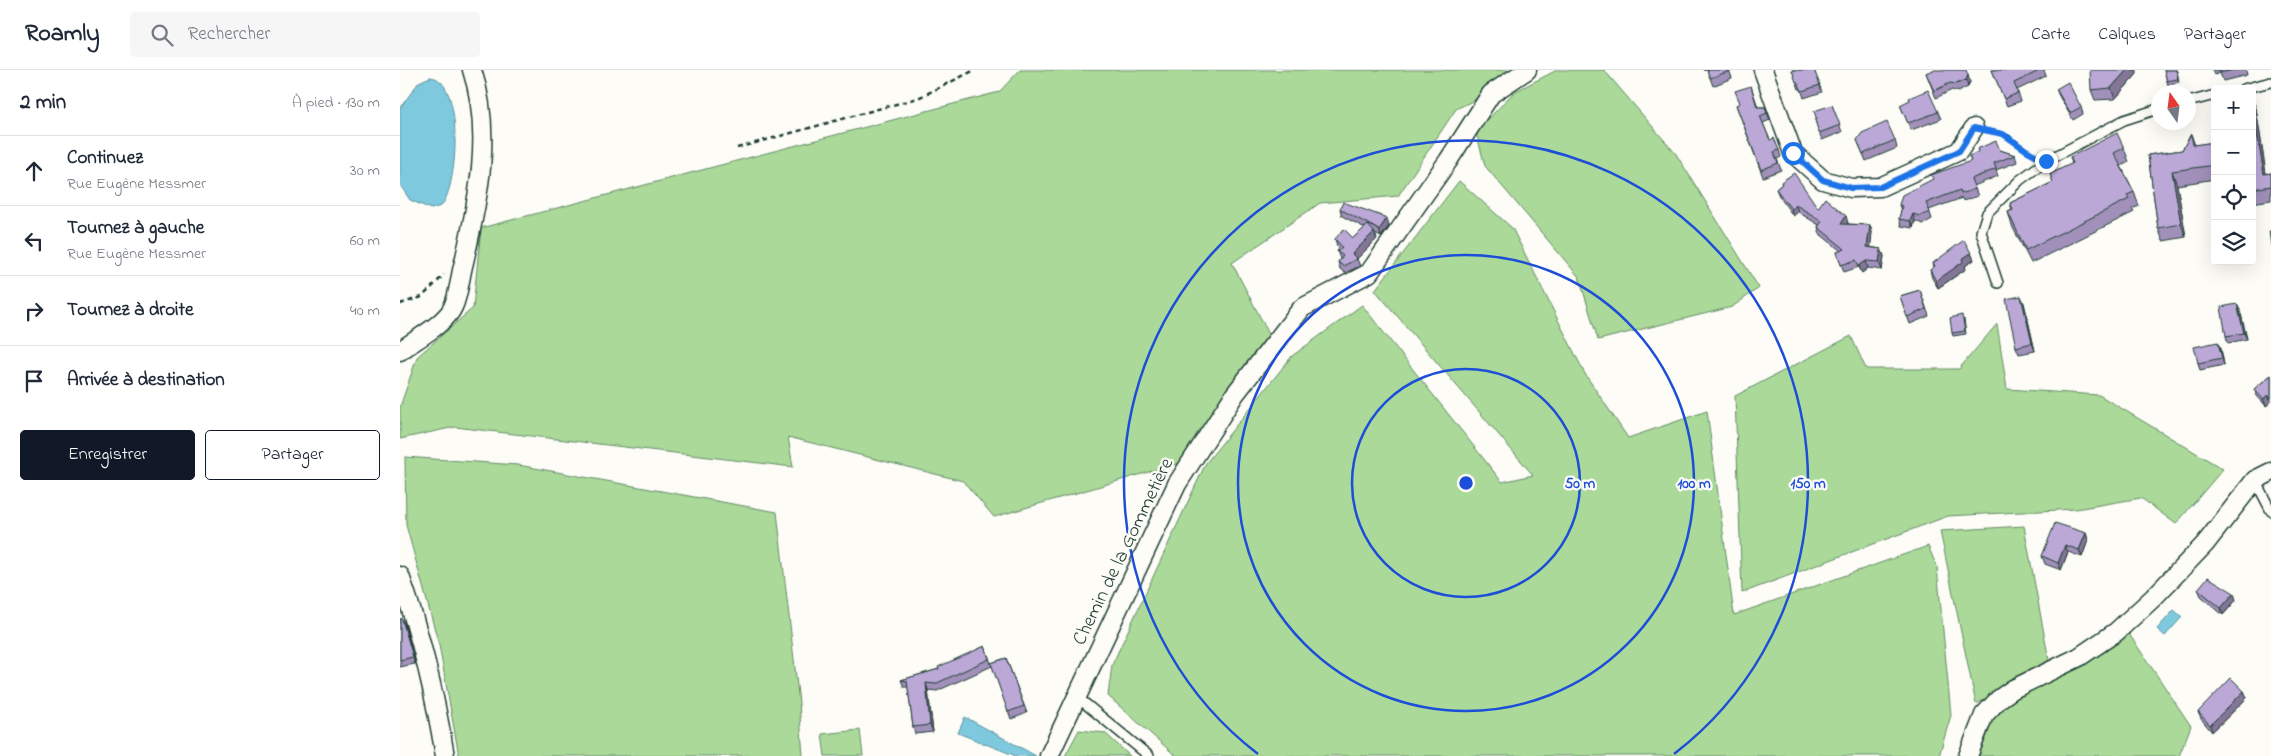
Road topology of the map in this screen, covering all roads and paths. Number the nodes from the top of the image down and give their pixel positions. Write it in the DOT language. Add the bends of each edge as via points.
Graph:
graph roads {
  1 [pos="472,70"];
  2 [pos="975,70"];
  3 [pos="1527,70"];
  4 [pos="1762,70"];
  5 [pos="2271,82"];
  6 [pos="2256,86"];
  7 [pos="2211,96"];
  8 [pos="2196,100"];
  9 [pos="2151,111"];
  10 [pos="1974,128"];
  11 [pos="737,148"];
  12 [pos="2046,161"];
  13 [pos="448,271"];
  14 [pos="1998,284"];
  15 [pos="400,304"];
  16 [pos="400,351"];
  17 [pos="2271,472"];
  18 [pos="2255,480"];
  19 [pos="2271,511"];
  20 [pos="400,576"];
  21 [pos="1077,697"];
  22 [pos="445,756"];
  23 [pos="1049,756"];
  24 [pos="1149,756"];
  25 [pos="1968,756"];
  1 -- 16 [label="street" via="480,93 484,134 476,211 453,308"];
  2 -- 11 [label="path" via="918,98"];
  3 -- 21 [label="street, Chemin de la Gommetière" via="1491,94 1369,273 1302,308 1235,394 1177,484"];
  4 -- 10 [label="street" via="1793,153 1823,180 1851,188 1880,187 1959,151"];
  5 -- 6 [label="lane"];
  7 -- 8 [label="lane"];
  9 -- 12 [label="lane" via="2124,120"];
  10 -- 12 [label="path" via="2003,134"];
  12 -- 14 [label="lane" via="2020,180 1988,213 1981,232"];
  13 -- 15 [label="path" via="422,297"];
  17 -- 18 [label="street"];
  18 -- 19 [label="lane"];
  18 -- 25 [label="street" via="2205,544 2116,632 2079,658 2013,689 1999,699 1984,715"];
  20 -- 22 [label="street" via="436,698"];
  21 -- 23 [label="street, Chemin de la Gommetière"];
  21 -- 24 [label="lane"];
}
